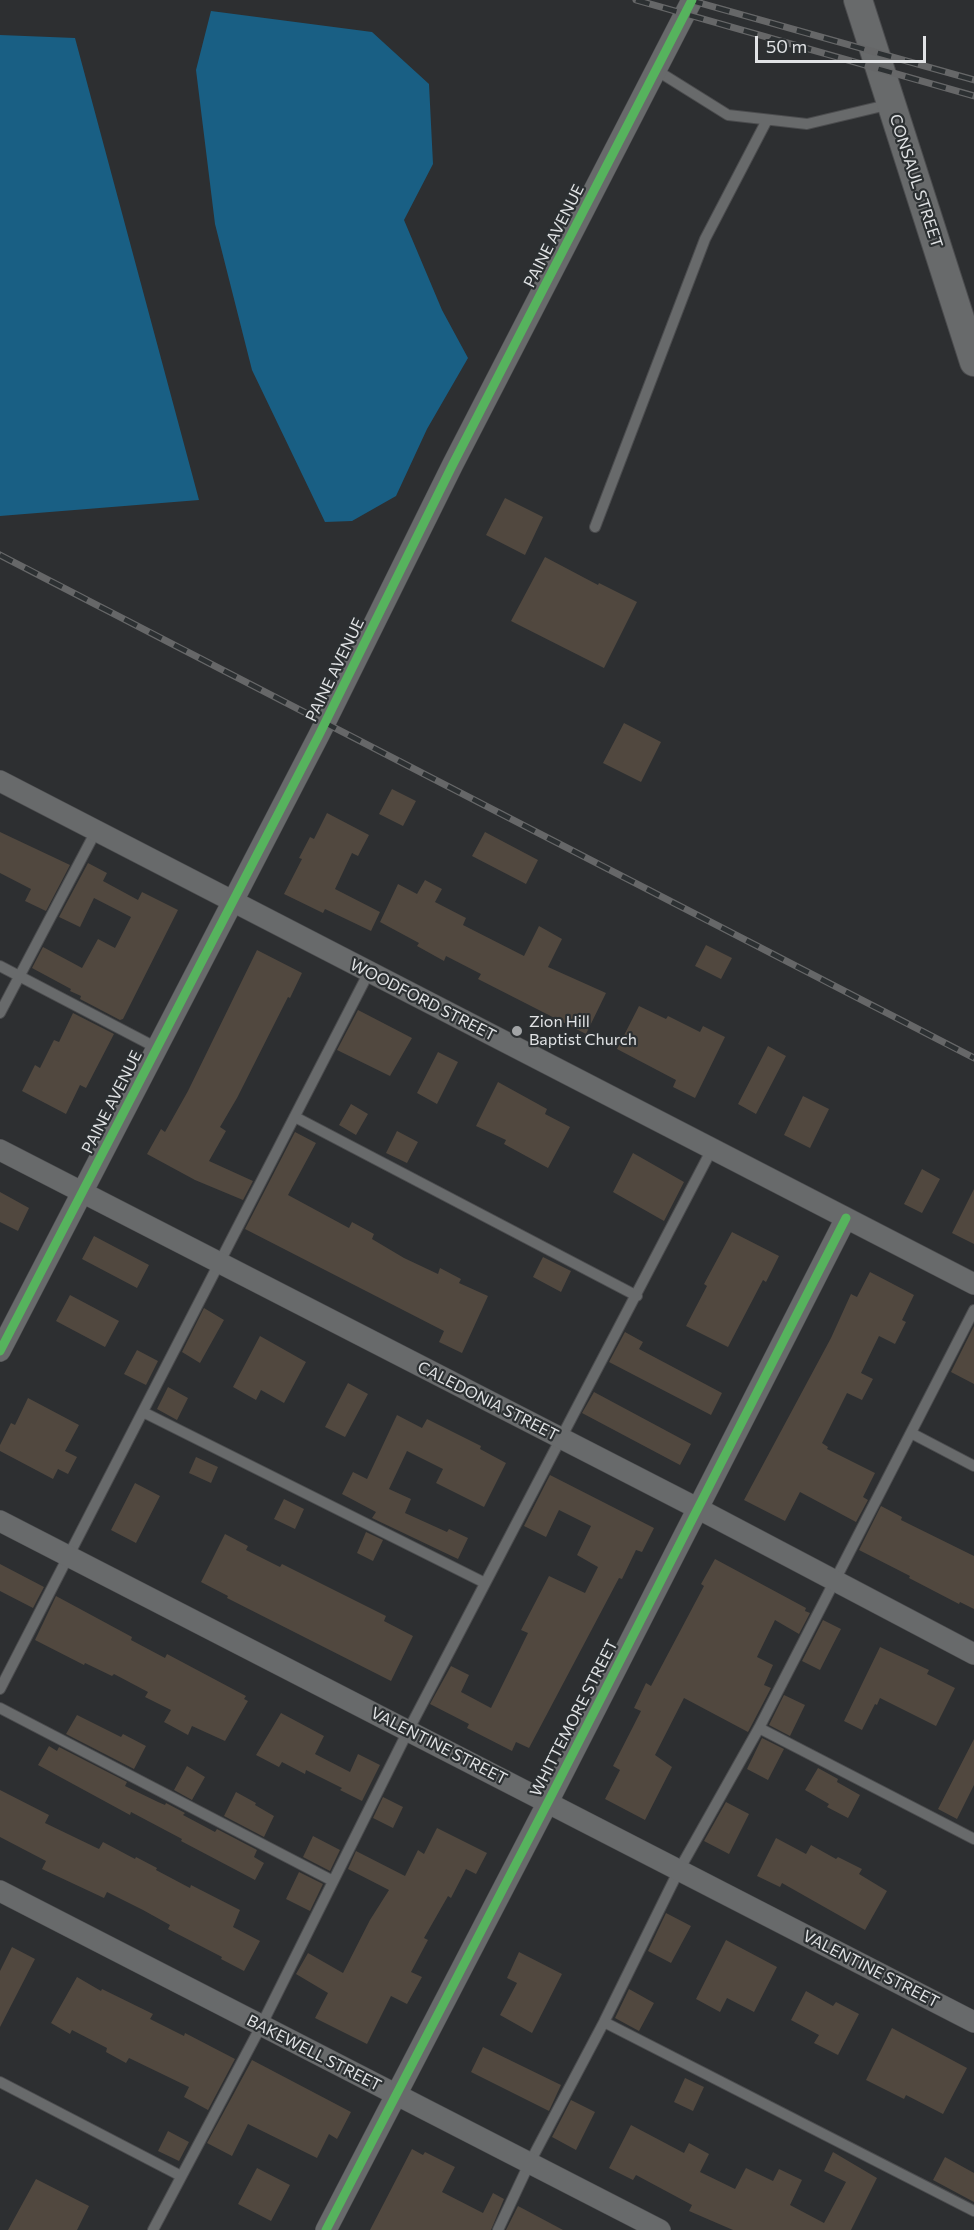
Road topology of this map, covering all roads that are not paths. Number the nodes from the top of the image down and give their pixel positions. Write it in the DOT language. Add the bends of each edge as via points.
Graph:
graph roads {
  1 [pos="692,0"];
  2 [pos="858,0"];
  3 [pos="656,70"];
  4 [pos="891,104"];
  5 [pos="767,120"];
  6 [pos="974,362"];
  7 [pos="596,527"];
  8 [pos="0,781"];
  9 [pos="96,831"];
  10 [pos="231,901"];
  11 [pos="0,966"];
  12 [pos="369,972"];
  13 [pos="20,976"];
  14 [pos="0,1013"];
  15 [pos="157,1048"];
  16 [pos="295,1118"];
  17 [pos="712,1149"];
  18 [pos="0,1150"];
  19 [pos="83,1193"];
  20 [pos="846,1218"];
  21 [pos="219,1263"];
  22 [pos="974,1284"];
  23 [pos="637,1296"];
  24 [pos="974,1310"];
  25 [pos="1,1345"];
  26 [pos="142,1412"];
  27 [pos="911,1433"];
  28 [pos="561,1438"];
  29 [pos="974,1466"];
  30 [pos="697,1508"];
  31 [pos="0,1521"];
  32 [pos="69,1556"];
  33 [pos="835,1581"];
  34 [pos="485,1583"];
  35 [pos="974,1654"];
  36 [pos="0,1689"];
  37 [pos="0,1708"];
  38 [pos="759,1728"];
  39 [pos="408,1731"];
  40 [pos="548,1802"];
  41 [pos="974,1839"];
  42 [pos="679,1870"];
  43 [pos="333,1881"];
  44 [pos="0,1891"];
  45 [pos="604,2022"];
  46 [pos="974,2022"];
  47 [pos="261,2026"];
  48 [pos="0,2082"];
  49 [pos="395,2095"];
  50 [pos="529,2164"];
  51 [pos="181,2176"];
  52 [pos="974,2211"];
  53 [pos="153,2230"];
  54 [pos="326,2230"];
  55 [pos="498,2230"];
  56 [pos="660,2230"];
  1 -- 3 [label="street, PAINE AVENUE"];
  2 -- 4 [label="street, CONSAUL STREET"];
  3 -- 5 [label="lane" via="728,115"];
  3 -- 10 [label="street, PAINE AVENUE"];
  4 -- 5 [label="lane" via="807,124"];
  4 -- 6 [label="street, CONSAUL STREET"];
  5 -- 7 [label="lane" via="705,239"];
  8 -- 9 [label="street, WOODFORD STREET"];
  9 -- 10 [label="street, WOODFORD STREET"];
  9 -- 13 [label="lane"];
  10 -- 12 [label="street, WOODFORD STREET"];
  10 -- 15 [label="street, PAINE AVENUE"];
  11 -- 13 [label="lane"];
  12 -- 16 [label="lane"];
  12 -- 17 [label="street, WOODFORD STREET"];
  13 -- 14 [label="lane"];
  13 -- 15 [label="lane"];
  15 -- 19 [label="street, PAINE AVENUE"];
  16 -- 21 [label="lane"];
  16 -- 23 [label="lane"];
  17 -- 20 [label="street, WOODFORD STREET"];
  17 -- 23 [label="lane"];
  18 -- 19 [label="street, CALEDONIA STREET"];
  19 -- 21 [label="street, CALEDONIA STREET"];
  19 -- 25 [label="street, PAINE AVENUE"];
  20 -- 22 [label="street, WOODFORD STREET"];
  20 -- 30 [label="street, WHITTEMORE STREET"];
  21 -- 26 [label="lane"];
  21 -- 28 [label="street, CALEDONIA STREET"];
  23 -- 28 [label="lane"];
  24 -- 27 [label="lane"];
  26 -- 32 [label="lane"];
  26 -- 34 [label="lane"];
  27 -- 29 [label="lane"];
  27 -- 33 [label="lane"];
  28 -- 30 [label="street, CALEDONIA STREET"];
  28 -- 34 [label="lane"];
  30 -- 33 [label="street, CALEDONIA STREET"];
  30 -- 40 [label="street, WHITTEMORE STREET"];
  31 -- 32 [label="street, VALENTINE STREET"];
  32 -- 36 [label="lane"];
  32 -- 39 [label="street, VALENTINE STREET"];
  33 -- 35 [label="street, CALEDONIA STREET"];
  33 -- 38 [label="lane"];
  34 -- 39 [label="lane"];
  37 -- 43 [label="lane"];
  38 -- 41 [label="lane"];
  38 -- 42 [label="lane"];
  39 -- 40 [label="street, VALENTINE STREET"];
  39 -- 43 [label="lane"];
  40 -- 42 [label="street, VALENTINE STREET"];
  40 -- 49 [label="street, WHITTEMORE STREET"];
  42 -- 45 [label="lane"];
  42 -- 46 [label="street, VALENTINE STREET"];
  43 -- 47 [label="lane"];
  44 -- 47 [label="street, BAKEWELL STREET"];
  45 -- 50 [label="lane"];
  45 -- 52 [label="lane"];
  47 -- 49 [label="street, BAKEWELL STREET"];
  47 -- 51 [label="lane"];
  48 -- 51 [label="lane"];
  49 -- 50 [label="street, BAKEWELL STREET"];
  49 -- 54 [label="street, WHITTEMORE STREET"];
  50 -- 55 [label="lane"];
  50 -- 56 [label="street, BAKEWELL STREET"];
  51 -- 53 [label="lane"];
}
